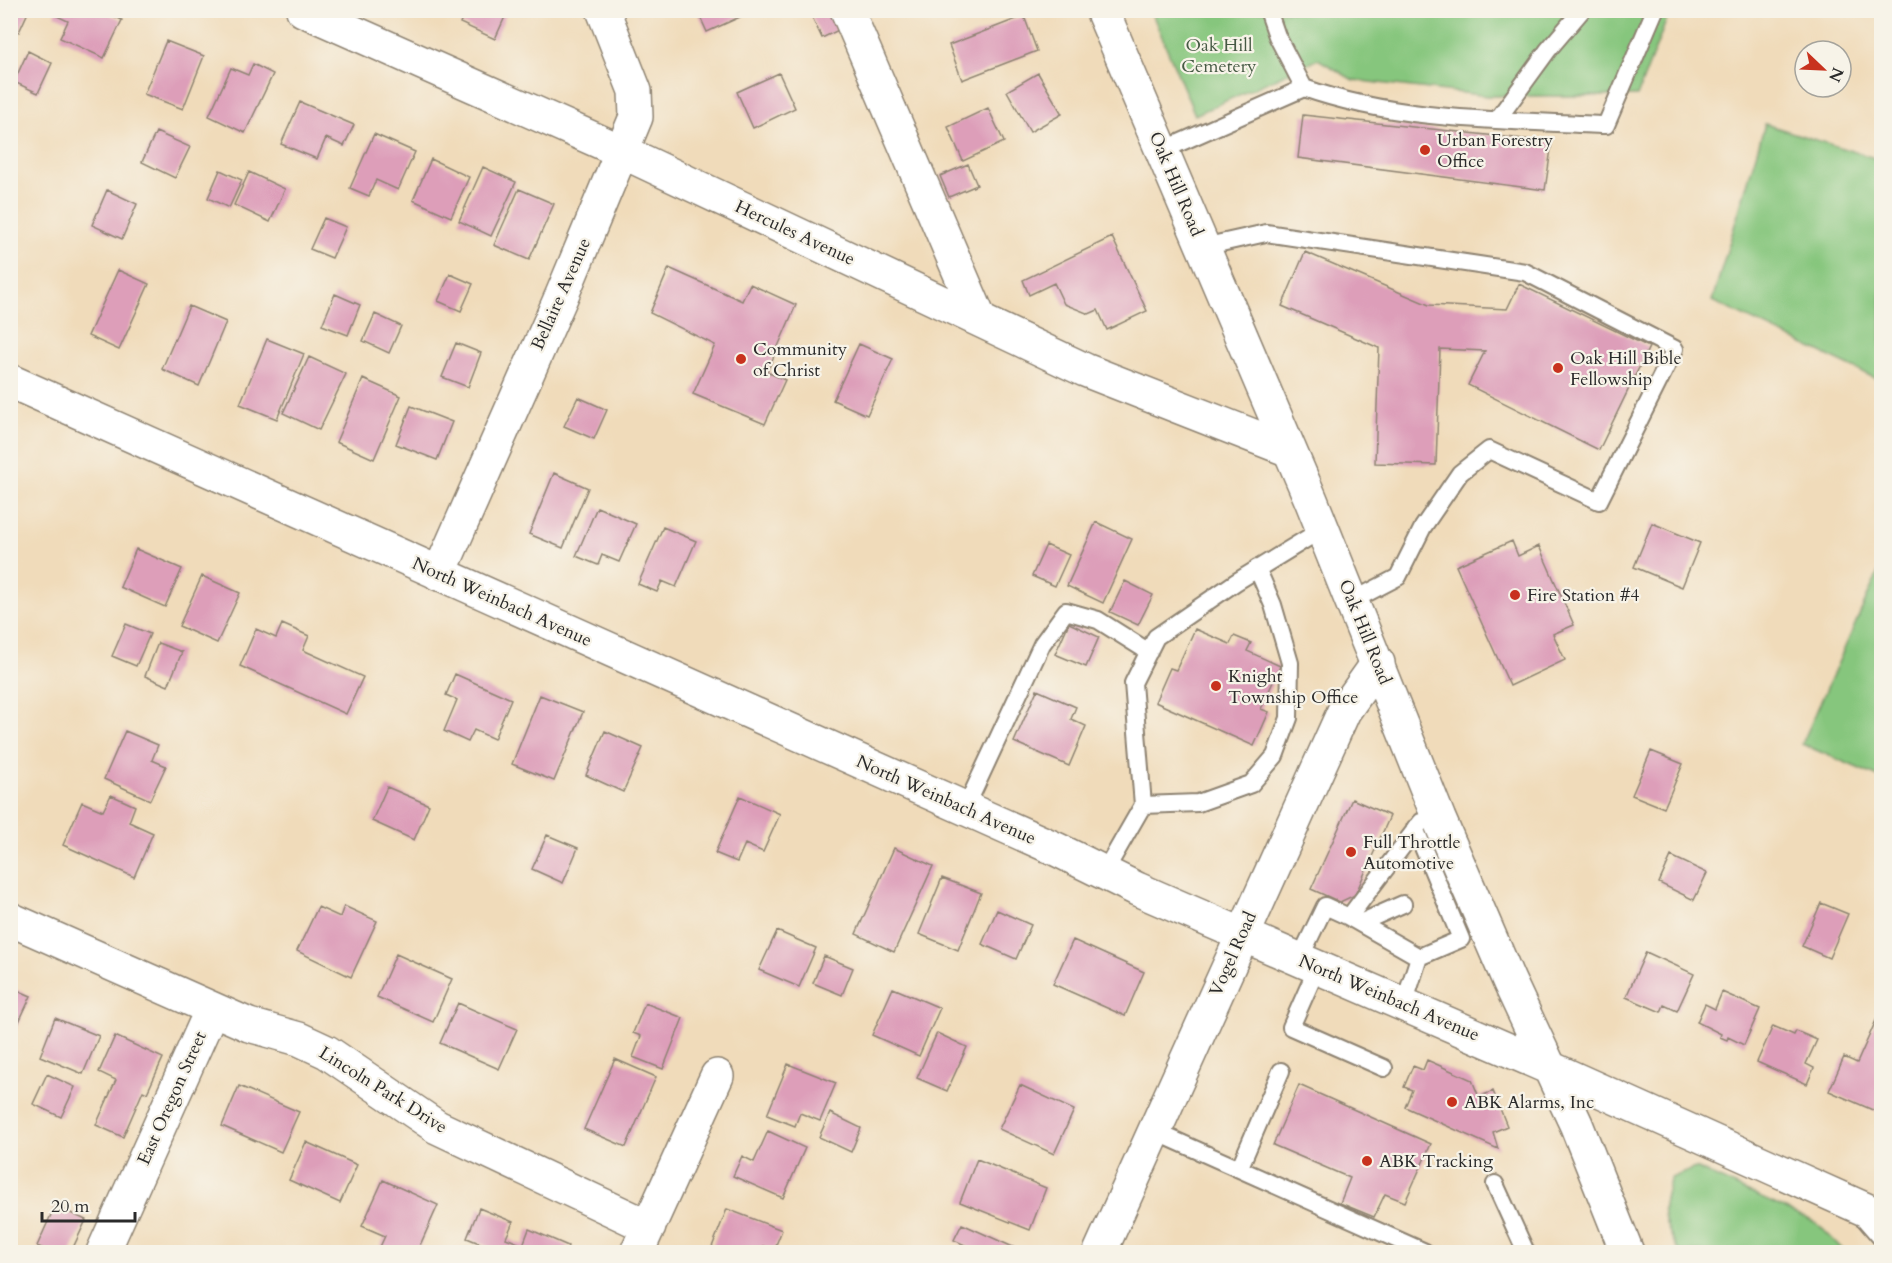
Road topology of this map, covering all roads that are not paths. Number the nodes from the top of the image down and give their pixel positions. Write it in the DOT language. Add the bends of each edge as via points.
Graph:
graph roads {
  1 [pos="303,10"];
  2 [pos="603,10"];
  3 [pos="847,10"];
  4 [pos="1102,10"];
  5 [pos="1268,10"];
  6 [pos="1582,10"];
  7 [pos="1655,10"];
  8 [pos="1304,88"];
  9 [pos="1497,120"];
  10 [pos="1161,150"];
  11 [pos="623,152"];
  12 [pos="1203,247"];
  13 [pos="980,320"];
  14 [pos="10,381"];
  15 [pos="1289,450"];
  16 [pos="1320,525"];
  17 [pos="1257,568"];
  18 [pos="439,574"];
  19 [pos="1352,602"];
  20 [pos="1149,652"];
  21 [pos="1378,663"];
  22 [pos="1143,805"];
  23 [pos="965,809"];
  24 [pos="1425,819"];
  25 [pos="1104,873"];
  26 [pos="1403,904"];
  27 [pos="10,919"];
  28 [pos="1355,920"];
  29 [pos="1241,935"];
  30 [pos="1474,936"];
  31 [pos="1419,957"];
  32 [pos="1308,964"];
  33 [pos="1404,1004"];
  34 [pos="212,1009"];
  35 [pos="1384,1068"];
  36 [pos="1550,1068"];
  37 [pos="1281,1071"];
  38 [pos="717,1076"];
  39 [pos="1154,1131"];
  40 [pos="1239,1169"];
  41 [pos="1495,1184"];
  42 [pos="1852,1204"];
  43 [pos="1881,1217"];
  44 [pos="1881,1239"];
  45 [pos="643,1240"];
  46 [pos="103,1252"];
  47 [pos="1100,1252"];
  48 [pos="1425,1252"];
  49 [pos="1526,1252"];
  50 [pos="1627,1252"];
  1 -- 11 [label="street, Hercules Avenue"];
  2 -- 11 [label="street, Bellaire Avenue" via="637,102 636,117"];
  3 -- 13 [label="street"];
  4 -- 10 [label="street, Oak Hill Road"];
  5 -- 8 [label="lane"];
  6 -- 9 [label="lane"];
  7 -- 9 [label="lane" via="1606,125"];
  8 -- 9 [label="lane" via="1329,97 1446,118"];
  8 -- 10 [label="lane"];
  10 -- 12 [label="street, Oak Hill Road"];
  11 -- 13 [label="street, Hercules Avenue"];
  11 -- 18 [label="street, Bellaire Avenue"];
  12 -- 15 [label="street, Oak Hill Road"];
  12 -- 19 [label="lane" via="1266,232 1525,272 1675,349 1599,501 1489,450 1460,473 1423,527 1398,577"];
  13 -- 15 [label="street, Hercules Avenue" via="1085,370"];
  14 -- 18 [label="street, North Weinbach Avenue"];
  15 -- 16 [label="street, Oak Hill Road"];
  16 -- 17 [label="lane" via="1311,536"];
  16 -- 19 [label="street, Oak Hill Road"];
  17 -- 20 [label="lane" via="1156,637"];
  17 -- 22 [label="lane" via="1290,663 1289,718 1275,756 1251,784 1198,803"];
  18 -- 23 [label="street, North Weinbach Avenue"];
  19 -- 21 [label="street, Oak Hill Road"];
  20 -- 22 [label="lane" via="1133,683"];
  20 -- 23 [label="lane" via="1098,620 1065,611 1041,644"];
  21 -- 24 [label="street, Oak Hill Road"];
  21 -- 29 [label="street, Vogel Road" via="1344,711"];
  22 -- 25 [label="lane"];
  23 -- 25 [label="street, North Weinbach Avenue"];
  24 -- 28 [label="lane"];
  24 -- 30 [label="street, Oak Hill Road"];
  24 -- 30 [label="lane" via="1439,891"];
  25 -- 29 [label="street, North Weinbach Avenue"];
  26 -- 28 [label="lane"];
  27 -- 34 [label="street, Lincoln Park Drive"];
  28 -- 31 [label="lane"];
  28 -- 32 [label="lane" via="1325,906"];
  29 -- 32 [label="street, North Weinbach Avenue"];
  29 -- 39 [label="street, Vogel Road"];
  30 -- 31 [label="lane"];
  30 -- 36 [label="street, Oak Hill Road"];
  31 -- 33 [label="lane"];
  32 -- 33 [label="street, North Weinbach Avenue"];
  32 -- 35 [label="lane" via="1291,1027"];
  33 -- 36 [label="street, North Weinbach Avenue"];
  34 -- 45 [label="street, Lincoln Park Drive" via="327,1052 437,1127"];
  34 -- 46 [label="street, East Oregon Street"];
  36 -- 42 [label="street, North Weinbach Avenue"];
  36 -- 50 [label="street, Oak Hill Road"];
  37 -- 40 [label="lane"];
  38 -- 45 [label="street"];
  39 -- 40 [label="lane"];
  39 -- 47 [label="street, Vogel Road"];
  40 -- 48 [label="lane"];
  41 -- 49 [label="lane"];
  42 -- 43 [label="street, North Weinbach Avenue"];
  42 -- 44 [label="lane"];
}
